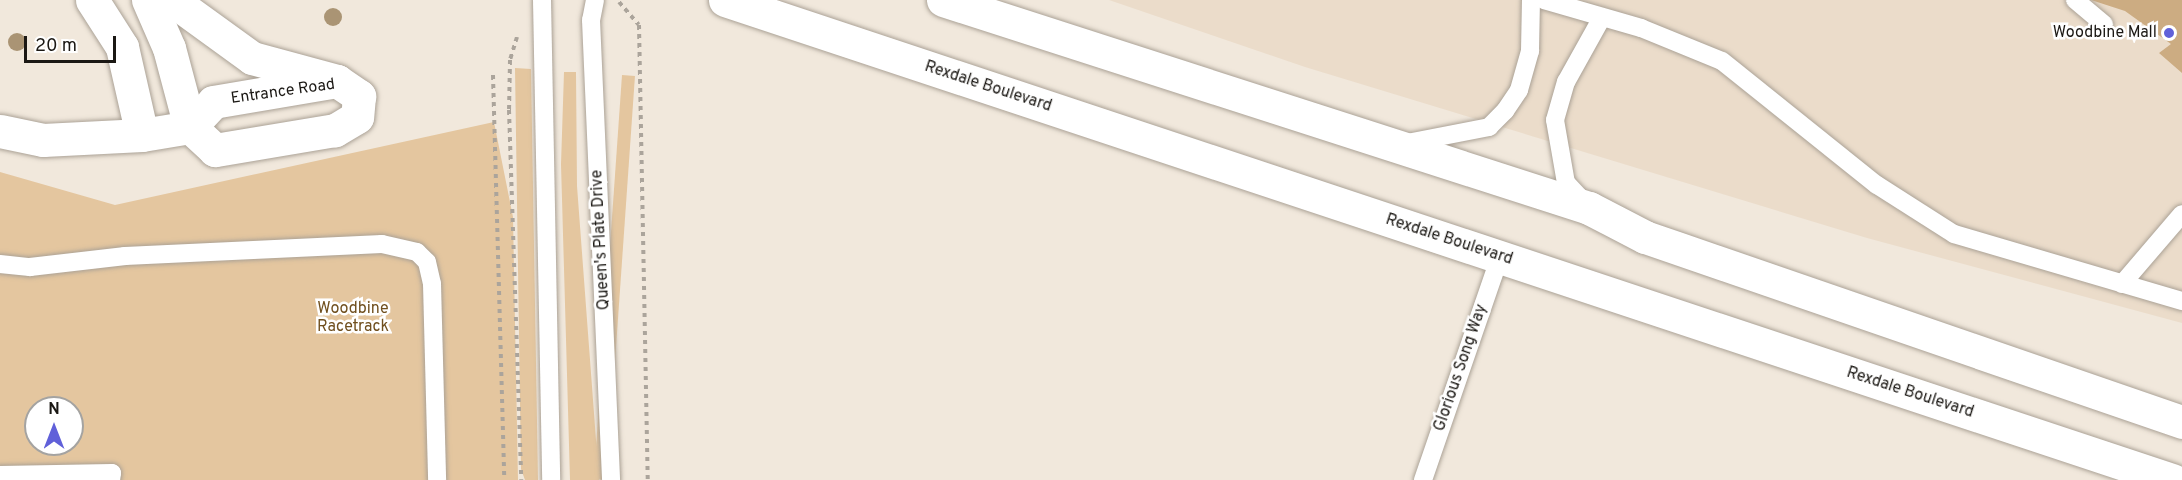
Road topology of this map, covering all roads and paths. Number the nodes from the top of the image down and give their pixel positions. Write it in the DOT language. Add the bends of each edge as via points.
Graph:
graph roads {
  1 [pos="92,0"];
  2 [pos="148,0"];
  3 [pos="172,0"];
  4 [pos="542,0"];
  5 [pos="595,0"];
  6 [pos="617,0"];
  7 [pos="725,0"];
  8 [pos="943,0"];
  9 [pos="1531,0"];
  10 [pos="1544,0"];
  11 [pos="2075,0"];
  12 [pos="1601,19"];
  13 [pos="2104,24"];
  14 [pos="519,29"];
  15 [pos="493,75"];
  16 [pos="337,81"];
  17 [pos="190,127"];
  18 [pos="0,131"];
  19 [pos="142,135"];
  20 [pos="1383,146"];
  21 [pos="1589,208"];
  22 [pos="2182,214"];
  23 [pos="1500,257"];
  24 [pos="0,264"];
  25 [pos="2122,284"];
  26 [pos="2182,301"];
  27 [pos="2182,422"];
  28 [pos="0,475"];
  29 [pos="36,478"];
  30 [pos="111,480"];
  31 [pos="437,480"];
  32 [pos="504,480"];
  33 [pos="520,480"];
  34 [pos="552,480"];
  35 [pos="612,480"];
  36 [pos="648,480"];
  37 [pos="1423,480"];
  38 [pos="2172,480"];
  1 -- 19 [label="main road" via="122,47"];
  2 -- 17 [label="main road" via="169,48"];
  3 -- 16 [label="main road" via="252,58"];
  4 -- 34 [label="lane"];
  5 -- 35 [label="lane, Queen's Plate Drive" via="591,20"];
  6 -- 36 [label="path" via="639,25"];
  7 -- 23 [label="main road, Rexdale Boulevard"];
  8 -- 20 [label="main road"];
  9 -- 20 [label="lane" via="1530,51 1519,90 1489,127"];
  10 -- 12 [label="lane"];
  11 -- 13 [label="lane"];
  12 -- 21 [label="lane" via="1566,82 1556,120 1566,183"];
  12 -- 25 [label="lane" via="1641,28 1722,61 1877,185 1954,234"];
  14 -- 33 [label="path" via="510,60 509,110"];
  15 -- 32 [label="path"];
  16 -- 17 [label="main road, Entrance Road" via="213,102"];
  16 -- 17 [label="main road, Entrance Road" via="351,86 361,107 351,123 335,130 215,150"];
  17 -- 19 [label="main road"];
  18 -- 19 [label="main road" via="43,140"];
  20 -- 21 [label="main road"];
  21 -- 27 [label="main road" via="1646,237"];
  22 -- 25 [label="lane"];
  23 -- 37 [label="lane, Glorious Song Way"];
  23 -- 38 [label="main road, Rexdale Boulevard"];
  24 -- 31 [label="lane" via="30,267 125,256 382,244 417,252 427,262 432,284"];
  25 -- 26 [label="lane"];
  28 -- 29 [label="lane"];
  29 -- 30 [label="lane" via="112,473"];
}
